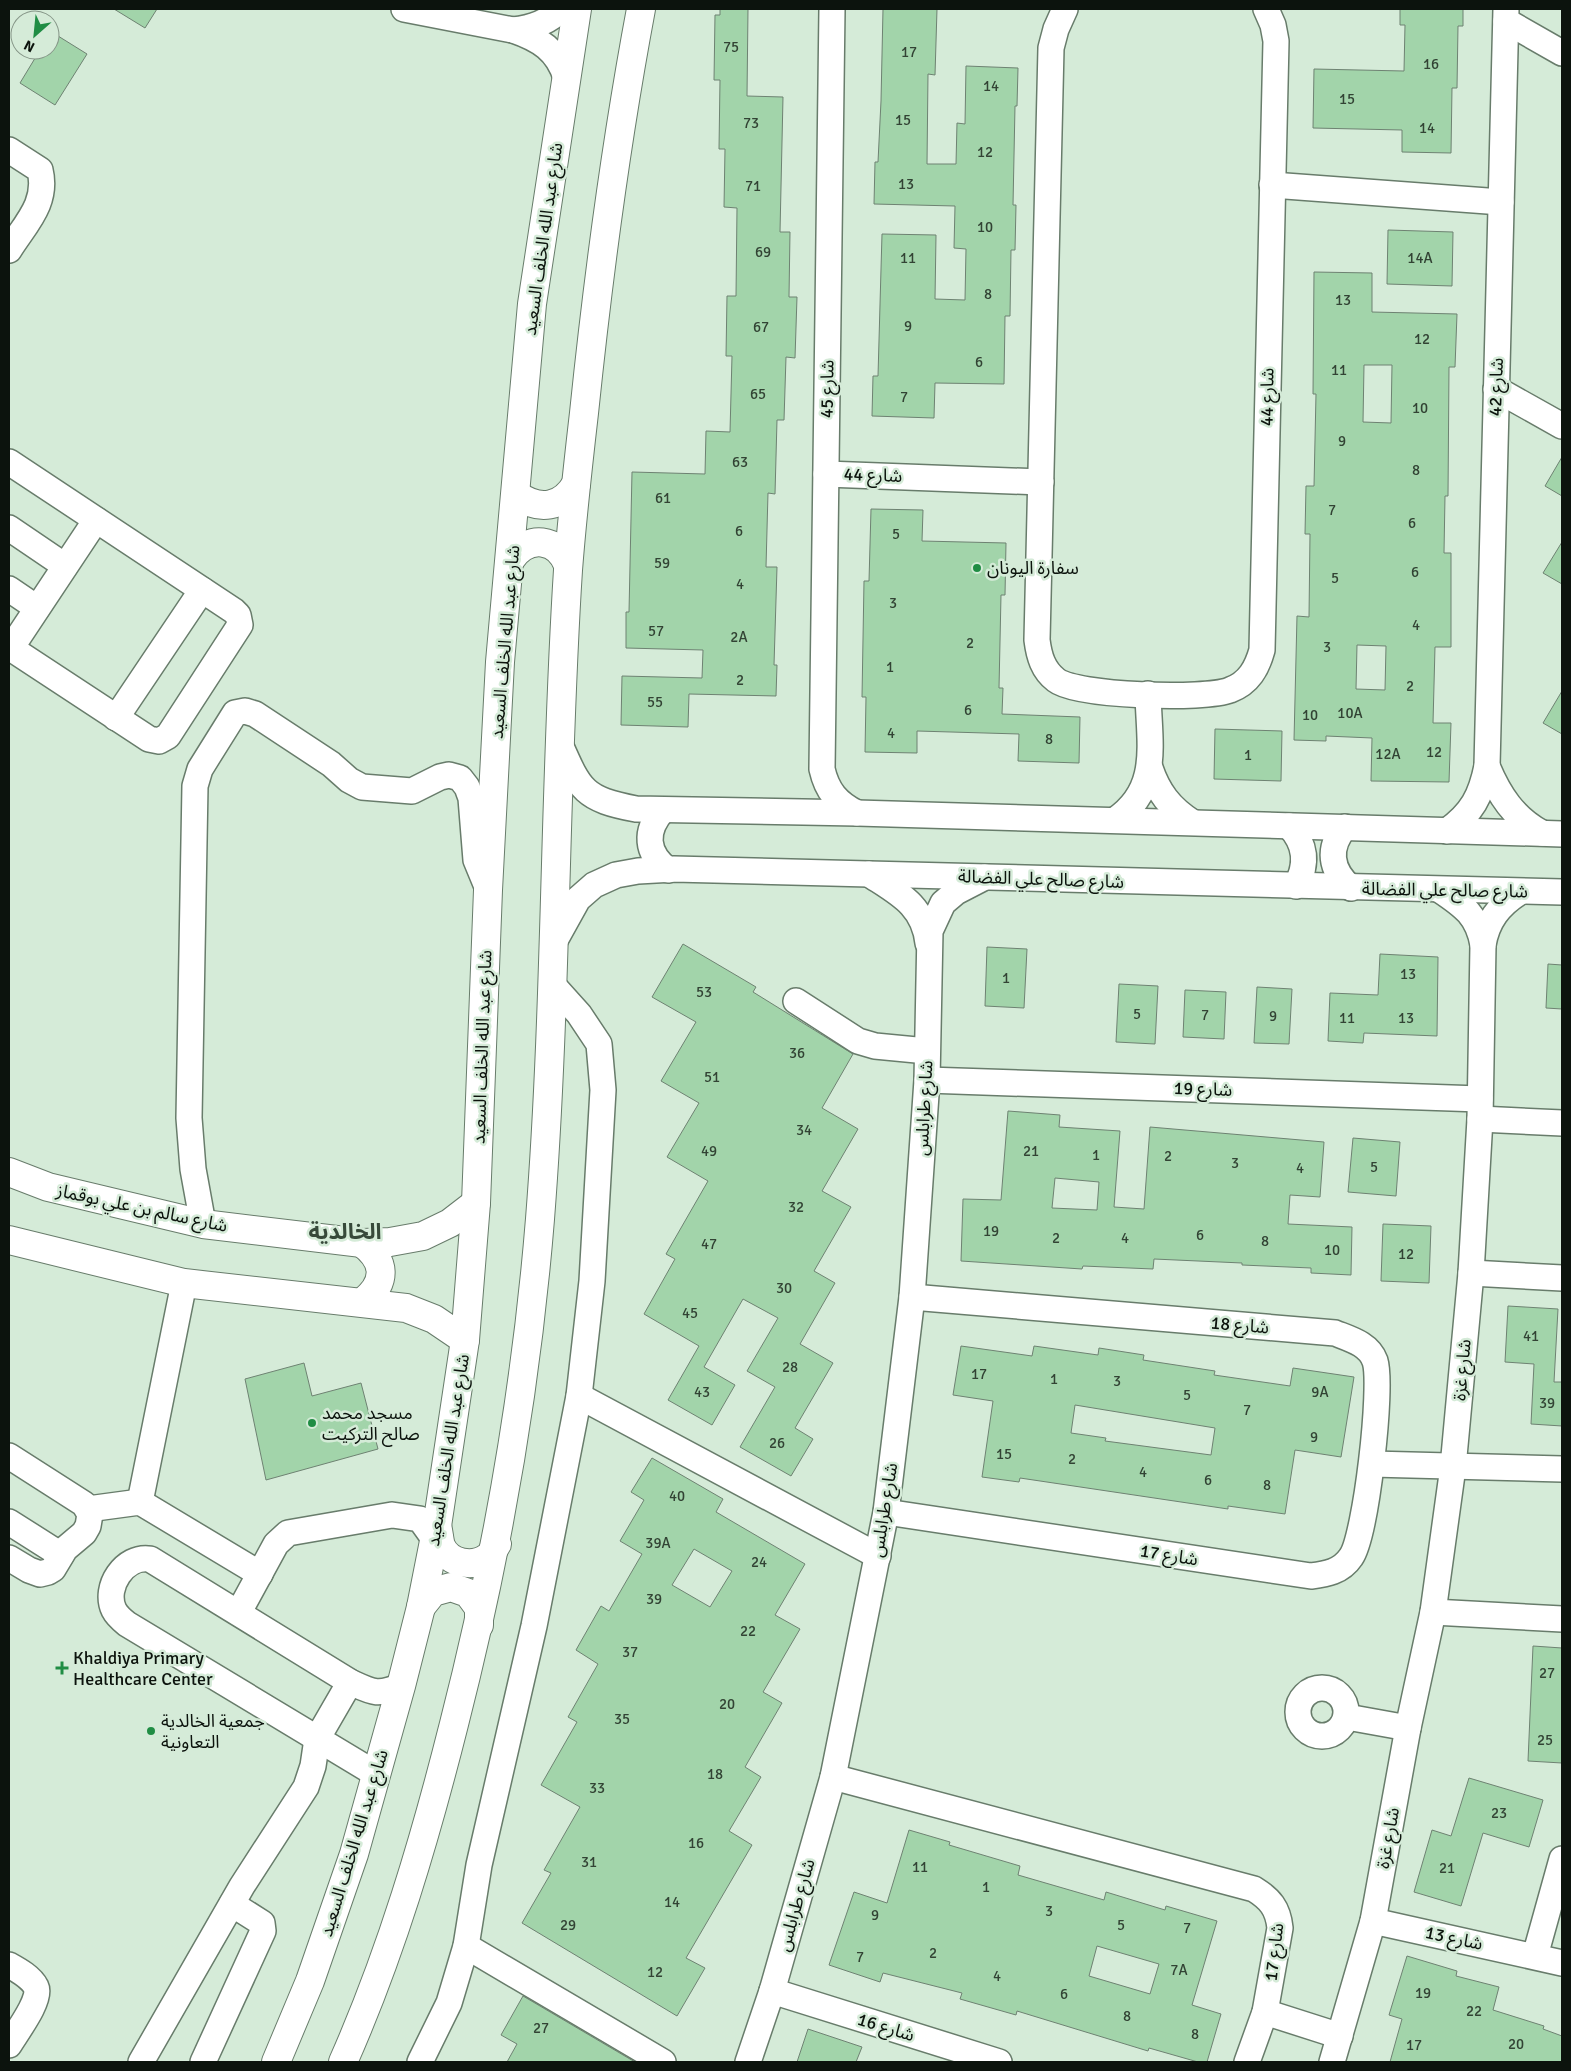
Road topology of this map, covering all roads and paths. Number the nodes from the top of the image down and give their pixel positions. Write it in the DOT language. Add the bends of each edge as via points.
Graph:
graph roads {
  1 [pos="404,9"];
  2 [pos="561,9"];
  3 [pos="577,9"];
  4 [pos="641,9"];
  5 [pos="832,9"];
  6 [pos="1065,9"];
  7 [pos="1266,9"];
  8 [pos="1506,15"];
  9 [pos="513,30"];
  10 [pos="1562,53"];
  11 [pos="566,78"];
  12 [pos="9,150"];
  13 [pos="1272,185"];
  14 [pos="1501,202"];
  15 [pos="9,250"];
  16 [pos="1496,389"];
  17 [pos="1562,426"];
  18 [pos="9,462"];
  19 [pos="826,474"];
  20 [pos="1041,482"];
  21 [pos="576,484"];
  22 [pos="517,495"];
  23 [pos="96,520"];
  24 [pos="9,528"];
  25 [pos="511,558"];
  26 [pos="568,565"];
  27 [pos="65,566"];
  28 [pos="9,589"];
  29 [pos="202,590"];
  30 [pos="37,608"];
  31 [pos="10,647"];
  32 [pos="1148,694"];
  33 [pos="116,718"];
  34 [pos="558,742"];
  35 [pos="1486,766"];
  36 [pos="1150,768"];
  37 [pos="822,769"];
  38 [pos="663,810"];
  39 [pos="784,812"];
  40 [pos="857,813"];
  41 [pos="1115,820"];
  42 [pos="1192,822"];
  43 [pos="1289,826"];
  44 [pos="1344,827"];
  45 [pos="1447,831"];
  46 [pos="1552,834"];
  47 [pos="668,870"];
  48 [pos="869,874"];
  49 [pos="985,877"];
  50 [pos="1296,886"];
  51 [pos="1351,888"];
  52 [pos="488,890"];
  53 [pos="1440,890"];
  54 [pos="1520,892"];
  55 [pos="1562,892"];
  56 [pos="928,943"];
  57 [pos="553,944"];
  58 [pos="1483,945"];
  59 [pos="552,984"];
  60 [pos="796,1001"];
  61 [pos="926,1051"];
  62 [pos="927,1080"];
  63 [pos="1480,1109"];
  64 [pos="1562,1124"];
  65 [pos="9,1172"];
  66 [pos="476,1203"];
  67 [pos="203,1224"];
  68 [pos="362,1243"];
  69 [pos="12,1247"];
  70 [pos="1471,1273"];
  71 [pos="1562,1278"];
  72 [pos="184,1284"];
  73 [pos="912,1297"];
  74 [pos="364,1302"];
  75 [pos="465,1340"];
  76 [pos="580,1396"];
  77 [pos="9,1456"];
  78 [pos="1372,1464"];
  79 [pos="1453,1467"];
  80 [pos="1562,1469"];
  81 [pos="140,1502"];
  82 [pos="88,1509"];
  83 [pos="886,1512"];
  84 [pos="9,1522"];
  85 [pos="436,1533"];
  86 [pos="497,1544"];
  87 [pos="61,1554"];
  88 [pos="878,1556"];
  89 [pos="9,1558"];
  90 [pos="260,1574"];
  91 [pos="421,1607"];
  92 [pos="239,1612"];
  93 [pos="1433,1612"];
  94 [pos="1562,1619"];
  95 [pos="479,1627"];
  96 [pos="350,1682"];
  97 [pos="400,1686"];
  98 [pos="1347,1717"];
  99 [pos="1408,1728"];
  100 [pos="317,1739"];
  101 [pos="376,1774"];
  102 [pos="833,1777"];
  103 [pos="1562,1859"];
  104 [pos="232,1904"];
  105 [pos="1373,1920"];
  106 [pos="466,1946"];
  107 [pos="1535,1956"];
  108 [pos="1562,1962"];
  109 [pos="9,1965"];
  110 [pos="772,1991"];
  111 [pos="1265,2012"];
  112 [pos="1340,2036"];
  113 [pos="11,2038"];
  114 [pos="141,2062"];
  115 [pos="203,2062"];
  116 [pos="276,2062"];
  117 [pos="343,2062"];
  118 [pos="420,2062"];
  119 [pos="663,2062"];
  120 [pos="748,2062"];
  121 [pos="999,2062"];
  122 [pos="1247,2062"];
  123 [pos="1332,2062"];
  1 -- 9 [label="street"];
  2 -- 9 [label="street" via="546,21 530,28"];
  3 -- 11 [label="main road, شارع عبد الله الخلف السعيد"];
  4 -- 21 [label="main road" via="595,308"];
  5 -- 19 [label="street, شارع 45"];
  6 -- 20 [label="street, شارع 44" via="1051,48"];
  7 -- 13 [label="street, شارع 44" via="1276,41"];
  8 -- 10 [label="street"];
  8 -- 14 [label="street, شارع 42"];
  9 -- 11 [label="street" via="542,42 555,53"];
  11 -- 22 [label="main road, شارع عبد الله الخلف السعيد" via="532,304"];
  12 -- 15 [label="street" via="40,170 43,185 39,204"];
  13 -- 14 [label="street"];
  13 -- 32 [label="street, شارع 44" via="1262,650 1251,675 1230,690 1216,694"];
  14 -- 16 [label="street, شارع 42"];
  16 -- 17 [label="street"];
  16 -- 35 [label="street, شارع 42"];
  18 -- 23 [label="street"];
  19 -- 20 [label="street, شارع 44"];
  19 -- 37 [label="street, شارع 45"];
  20 -- 32 [label="street, شارع 44" via="1037,640 1042,662 1056,680 1070,688"];
  21 -- 22 [label="main road" via="570,494 550,506 526,502"];
  21 -- 26 [label="main road"];
  22 -- 25 [label="main road, شارع عبد الله الخلف السعيد"];
  23 -- 27 [label="street"];
  23 -- 29 [label="street"];
  24 -- 27 [label="street"];
  25 -- 26 [label="main road" via="524,545 542,541 559,549"];
  25 -- 52 [label="main road, شارع عبد الله الخلف السعيد" via="500,662"];
  26 -- 34 [label="main road"];
  27 -- 30 [label="street"];
  28 -- 30 [label="street"];
  29 -- 33 [label="street"];
  29 -- 33 [label="street" via="234,611 240,625 168,736 154,741"];
  30 -- 31 [label="street"];
  31 -- 33 [label="street"];
  32 -- 36 [label="street"];
  34 -- 38 [label="street" via="580,784 594,798 619,806"];
  34 -- 57 [label="main road"];
  35 -- 45 [label="street, شارع 42" via="1480,793 1463,820"];
  35 -- 46 [label="street, شارع 42" via="1513,812 1526,824"];
  36 -- 41 [label="street" via="1141,794"];
  36 -- 42 [label="street" via="1172,808"];
  37 -- 39 [label="street, شارع 45" via="807,796"];
  37 -- 40 [label="street, شارع 45" via="825,784 835,798"];
  38 -- 39 [label="street"];
  38 -- 47 [label="street" via="650,830 649,841 652,853"];
  39 -- 40 [label="street"];
  40 -- 41 [label="street"];
  41 -- 42 [label="street"];
  42 -- 43 [label="street"];
  43 -- 44 [label="street"];
  43 -- 50 [label="street" via="1302,844 1304,854 1303,871"];
  44 -- 45 [label="street"];
  44 -- 51 [label="street" via="1335,842 1332,859 1335,870"];
  45 -- 46 [label="street"];
  47 -- 48 [label="street, شارع صالح علي الفضالة"];
  47 -- 57 [label="street, شارع صالح علي الفضالة" via="616,875 594,885 578,899"];
  48 -- 49 [label="street, شارع صالح علي الفضالة"];
  48 -- 56 [label="street, شارع طرابلس" via="905,898 919,913 927,930"];
  49 -- 50 [label="street, شارع صالح علي الفضالة"];
  49 -- 56 [label="street, شارع طرابلس" via="956,892 943,903"];
  50 -- 51 [label="street, شارع صالح علي الفضالة"];
  51 -- 53 [label="street, شارع صالح علي الفضالة"];
  52 -- 66 [label="main road, شارع عبد الله الخلف السعيد"];
  52 -- 67 [label="street" via="476,860 471,798 460,778 440,777 412,791 362,787 255,714 236,713 200,769 195,786 189,1118 193,1169"];
  53 -- 54 [label="street, شارع صالح علي الفضالة"];
  53 -- 58 [label="street, شارع غزة" via="1472,915"];
  54 -- 55 [label="street, شارع صالح علي الفضالة"];
  54 -- 58 [label="street, شارع غزة" via="1493,916"];
  56 -- 61 [label="street, شارع طرابلس"];
  57 -- 59 [label="main road"];
  58 -- 63 [label="street, شارع غزة"];
  59 -- 76 [label="street" via="579,1014 599,1044 603,1090 592,1281"];
  59 -- 86 [label="main road" via="540,1217 526,1362"];
  60 -- 61 [label="street" via="858,1041 874,1046"];
  61 -- 62 [label="street, شارع طرابلس"];
  62 -- 63 [label="street, شارع 19"];
  62 -- 73 [label="street, شارع طرابلس"];
  63 -- 64 [label="street"];
  63 -- 70 [label="street, شارع غزة"];
  65 -- 67 [label="main road, شارع سالم بن علي بوقماز" via="48,1187"];
  66 -- 68 [label="main road, شارع سالم بن علي بوقماز" via="450,1224 424,1236"];
  66 -- 75 [label="main road, شارع عبد الله الخلف السعيد"];
  67 -- 68 [label="main road, شارع سالم بن علي بوقماز"];
  68 -- 74 [label="main road" via="374,1251 380,1264 381,1279 375,1292"];
  69 -- 72 [label="main road"];
  70 -- 71 [label="street"];
  70 -- 79 [label="street, شارع غزة"];
  72 -- 74 [label="main road"];
  72 -- 81 [label="street"];
  73 -- 78 [label="street, شارع 18" via="1335,1333 1354,1340 1367,1349 1374,1360 1377,1375"];
  73 -- 83 [label="street, شارع طرابلس"];
  74 -- 75 [label="main road" via="406,1308 434,1319"];
  75 -- 85 [label="main road, شارع عبد الله الخلف السعيد"];
  76 -- 88 [label="street"];
  76 -- 106 [label="street" via="534,1626 479,1865"];
  77 -- 82 [label="street"];
  78 -- 79 [label="street"];
  78 -- 83 [label="street, شارع 17" via="1357,1545 1351,1557 1331,1573 1311,1576"];
  79 -- 80 [label="street"];
  79 -- 93 [label="street, شارع غزة"];
  81 -- 82 [label="street"];
  81 -- 90 [label="street"];
  82 -- 87 [label="street" via="88,1526"];
  83 -- 88 [label="street, شارع طرابلس"];
  84 -- 87 [label="street"];
  85 -- 86 [label="main road" via="450,1558 463,1564 477,1563 490,1556"];
  85 -- 90 [label="street" via="420,1519 403,1516 291,1532 280,1539"];
  85 -- 91 [label="main road, شارع عبد الله الخلف السعيد"];
  86 -- 95 [label="main road"];
  87 -- 89 [label="street" via="53,1568 40,1574"];
  88 -- 102 [label="street, شارع طرابلس"];
  90 -- 92 [label="street"];
  91 -- 95 [label="main road" via="433,1592 450,1587 468,1593 479,1608"];
  91 -- 97 [label="main road, شارع عبد الله الخلف السعيد"];
  92 -- 96 [label="street"];
  92 -- 100 [label="street" via="144,1558 122,1570 111,1594 113,1608 127,1624"];
  93 -- 94 [label="street"];
  93 -- 99 [label="street, شارع غزة"];
  95 -- 117 [label="main road" via="412,1877 366,2009"];
  96 -- 97 [label="street" via="373,1692 385,1693"];
  96 -- 100 [label="street"];
  97 -- 101 [label="main road, شارع عبد الله الخلف السعيد"];
  98 -- 99 [label="street"];
  99 -- 105 [label="street, شارع غزة"];
  100 -- 101 [label="street"];
  100 -- 104 [label="street" via="306,1787"];
  101 -- 116 [label="main road, شارع عبد الله الخلف السعيد" via="351,1863 310,1981"];
  102 -- 110 [label="street, شارع طرابلس"];
  102 -- 111 [label="street, شارع 17" via="1254,1889 1272,1903 1279,1914 1280,1928"];
  103 -- 107 [label="street"];
  104 -- 114 [label="street"];
  104 -- 115 [label="street" via="262,1923 263,1931"];
  105 -- 107 [label="street, شارع 13"];
  105 -- 112 [label="street, شارع غزة"];
  106 -- 118 [label="street" via="449,2003"];
  106 -- 119 [label="street"];
  107 -- 108 [label="street, شارع 13"];
  109 -- 113 [label="street" via="35,1986 38,1993"];
  110 -- 120 [label="street, شارع طرابلس"];
  110 -- 121 [label="street, شارع 16"];
  111 -- 112 [label="street"];
  111 -- 122 [label="street"];
  112 -- 123 [label="street, شارع غزة"];
}
